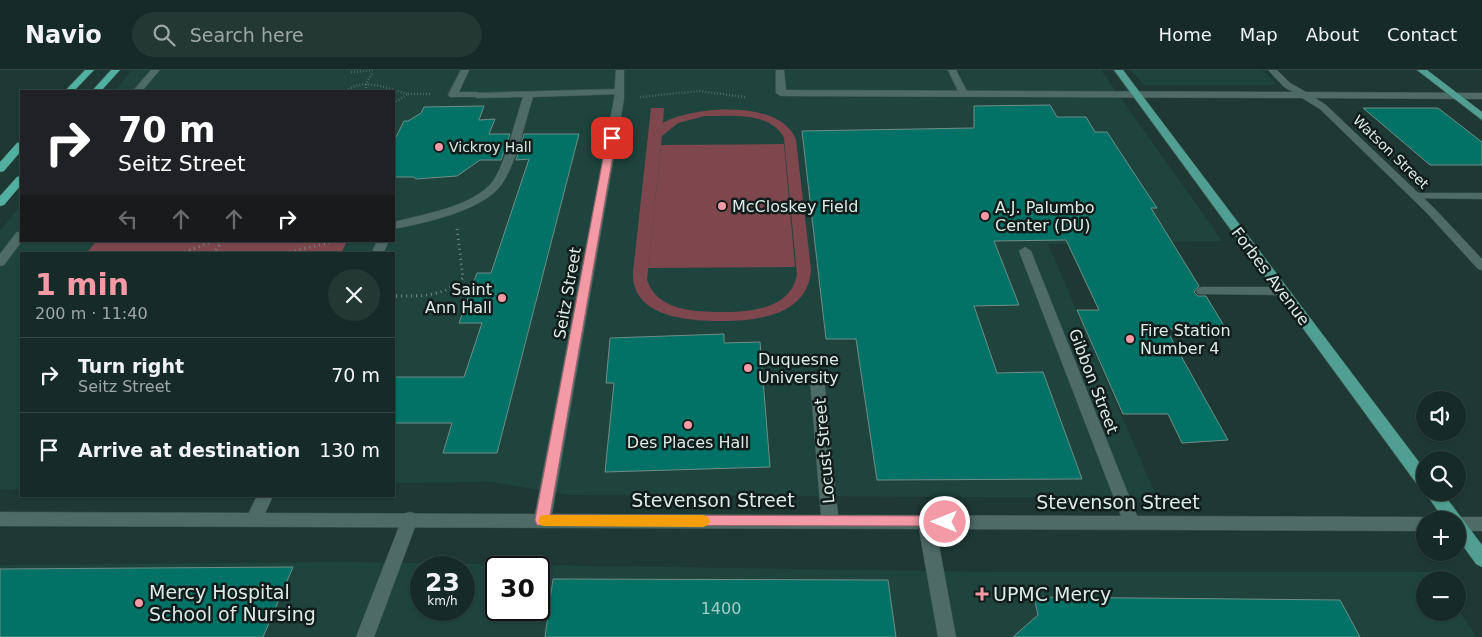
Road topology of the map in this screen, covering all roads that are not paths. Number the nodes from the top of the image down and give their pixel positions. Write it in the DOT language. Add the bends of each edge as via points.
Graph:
graph roads {
  1 [pos="90,70"];
  2 [pos="116,70"];
  3 [pos="156,70"];
  4 [pos="465,70"];
  5 [pos="620,70"];
  6 [pos="780,70"];
  7 [pos="952,70"];
  8 [pos="1118,70"];
  9 [pos="1272,70"];
  10 [pos="1421,70"];
  11 [pos="71,90"];
  12 [pos="97,90"];
  13 [pos="138,90"];
  14 [pos="618,92"];
  15 [pos="962,93"];
  16 [pos="529,94"];
  17 [pos="1136,94"];
  18 [pos="1305,96"];
  19 [pos="1455,96"];
  20 [pos="1482,96"];
  21 [pos="1482,117"];
  22 [pos="20,147"];
  23 [pos="0,169"];
  24 [pos="20,180"];
  25 [pos="1416,196"];
  26 [pos="1482,196"];
  27 [pos="0,203"];
  28 [pos="395,226"];
  29 [pos="20,236"];
  30 [pos="1025,251"];
  31 [pos="0,262"];
  32 [pos="1482,266"];
  33 [pos="1202,291"];
  34 [pos="1283,291"];
  35 [pos="817,379"];
  36 [pos="1416,470"];
  37 [pos="265,497"];
  38 [pos="0,519"];
  39 [pos="410,519"];
  40 [pos="254,520"];
  41 [pos="542,520"];
  42 [pos="830,522"];
  43 [pos="926,522"];
  44 [pos="1132,523"];
  45 [pos="1416,524"];
  46 [pos="1482,524"];
  47 [pos="1466,525"];
  48 [pos="1466,536"];
  49 [pos="1482,559"];
  50 [pos="364,637"];
  51 [pos="947,637"];
  1 -- 11 [label="highway"];
  2 -- 12 [label="highway"];
  3 -- 13 [label="street"];
  4 -- 16 [label="street" via="453,95"];
  5 -- 14 [label="street, Seitz Street"];
  6 -- 15 [label="street" via="781,93"];
  7 -- 15 [label="street"];
  8 -- 17 [label="main road, Forbes Avenue"];
  9 -- 18 [label="street, Watson Street"];
  10 -- 19 [label="main road"];
  14 -- 16 [label="lane"];
  14 -- 41 [label="street, Seitz Street"];
  15 -- 17 [label="street"];
  16 -- 28 [label="lane" via="497,183 469,203"];
  17 -- 18 [label="street"];
  17 -- 34 [label="main road, Forbes Avenue"];
  18 -- 19 [label="street"];
  18 -- 25 [label="street, Watson Street" via="1323,107"];
  19 -- 20 [label="street"];
  19 -- 21 [label="main road"];
  22 -- 23 [label="highway"];
  24 -- 27 [label="highway"];
  25 -- 26 [label="street"];
  25 -- 32 [label="street, Watson Street"];
  29 -- 31 [label="street"];
  30 -- 44 [label="street, Gibbon Street"];
  33 -- 34 [label="lane"];
  34 -- 36 [label="main road, Forbes Avenue"];
  35 -- 42 [label="street, Locust Street"];
  37 -- 40 [label="street"];
  38 -- 40 [label="street, Stevenson Street"];
  39 -- 40 [label="street, Stevenson Street"];
  39 -- 41 [label="street, Stevenson Street"];
  39 -- 50 [label="street"];
  41 -- 42 [label="street, Stevenson Street"];
  42 -- 43 [label="street, Stevenson Street"];
  43 -- 44 [label="street, Stevenson Street"];
  43 -- 51 [label="street"];
  44 -- 45 [label="street, Stevenson Street"];
  46 -- 47 [label="street"];
  48 -- 49 [label="main road"];
}
